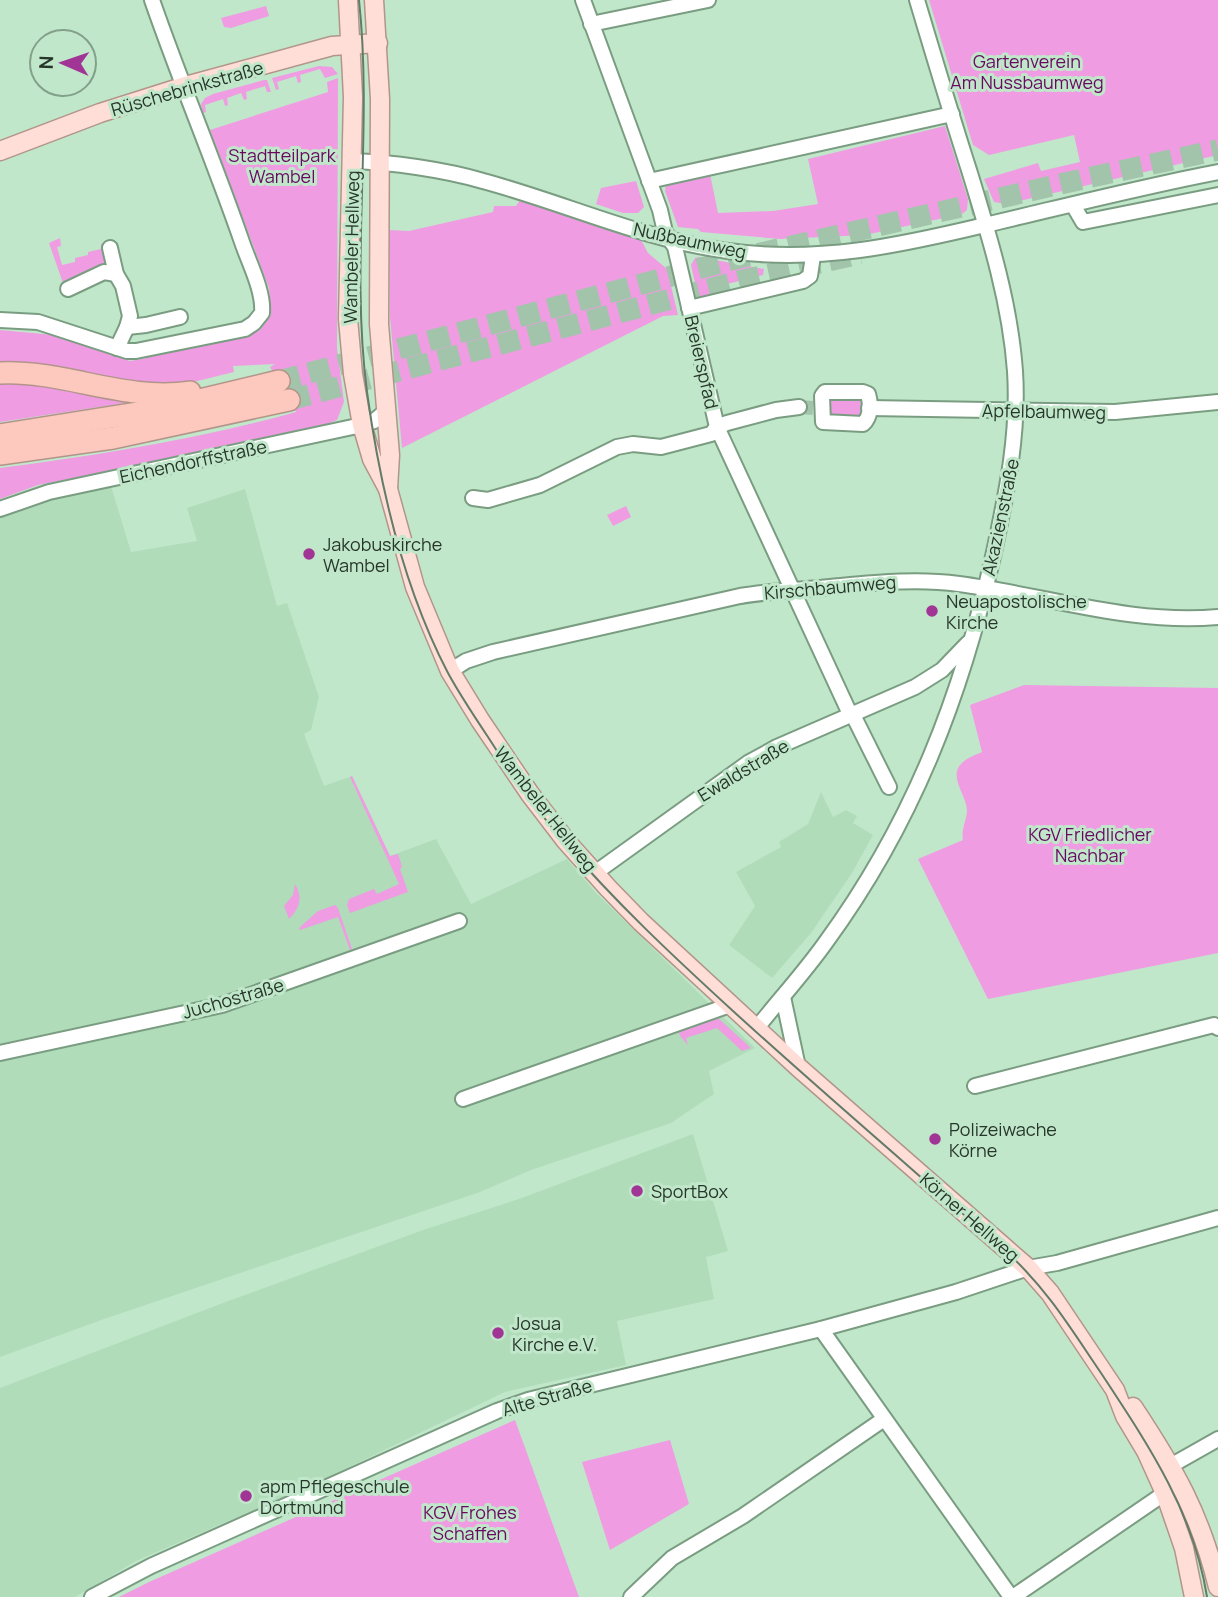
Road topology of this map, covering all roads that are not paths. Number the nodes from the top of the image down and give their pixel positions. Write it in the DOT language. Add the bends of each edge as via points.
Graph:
graph roads {
  1 [pos="152,0"];
  2 [pos="348,0"];
  3 [pos="374,0"];
  4 [pos="583,0"];
  5 [pos="708,0"];
  6 [pos="917,0"];
  7 [pos="591,24"];
  8 [pos="352,43"];
  9 [pos="378,43"];
  10 [pos="183,87"];
  11 [pos="952,114"];
  12 [pos="0,150"];
  13 [pos="352,161"];
  14 [pos="380,162"];
  15 [pos="1218,172"];
  16 [pos="649,181"];
  17 [pos="1218,195"];
  18 [pos="1073,205"];
  19 [pos="985,225"];
  20 [pos="671,239"];
  21 [pos="110,248"];
  22 [pos="813,256"];
  23 [pos="116,274"];
  24 [pos="68,289"];
  25 [pos="689,308"];
  26 [pos="180,317"];
  27 [pos="0,320"];
  28 [pos="127,327"];
  29 [pos="117,348"];
  30 [pos="0,373"];
  31 [pos="284,391"];
  32 [pos="1218,402"];
  33 [pos="811,407"];
  34 [pos="869,408"];
  35 [pos="1016,410"];
  36 [pos="385,412"];
  37 [pos="362,425"];
  38 [pos="717,427"];
  39 [pos="0,435"];
  40 [pos="45,449"];
  41 [pos="0,454"];
  42 [pos="0,465"];
  43 [pos="388,489"];
  44 [pos="472,498"];
  45 [pos="0,509"];
  46 [pos="986,588"];
  47 [pos="793,590"];
  48 [pos="1218,617"];
  49 [pos="973,636"];
  50 [pos="942,670"];
  51 [pos="450,671"];
  52 [pos="959,686"];
  53 [pos="849,709"];
  54 [pos="889,788"];
  55 [pos="594,873"];
  56 [pos="459,921"];
  57 [pos="783,997"];
  58 [pos="730,1005"];
  59 [pos="1218,1028"];
  60 [pos="756,1029"];
  61 [pos="0,1052"];
  62 [pos="798,1067"];
  63 [pos="975,1086"];
  64 [pos="463,1099"];
  65 [pos="1218,1219"];
  66 [pos="1028,1268"];
  67 [pos="821,1329"];
  68 [pos="1115,1390"];
  69 [pos="884,1419"];
  70 [pos="1218,1438"];
  71 [pos="1172,1465"];
  72 [pos="1165,1493"];
  73 [pos="1218,1587"];
  74 [pos="92,1597"];
  75 [pos="631,1597"];
  76 [pos="1012,1597"];
  77 [pos="1194,1597"];
  1 -- 10 [label="street"];
  2 -- 8 [label="main road, Wambeler Hellweg"];
  3 -- 9 [label="main road, Wambeler Hellweg"];
  4 -- 7 [label="street, Breierspfad"];
  5 -- 7 [label="street"];
  6 -- 11 [label="street, Akazienstraße"];
  7 -- 16 [label="street, Breierspfad"];
  8 -- 9 [label="main road, Rüschebrinkstraße"];
  8 -- 10 [label="main road, Rüschebrinkstraße"];
  8 -- 13 [label="main road, Wambeler Hellweg"];
  9 -- 14 [label="main road, Wambeler Hellweg"];
  10 -- 12 [label="main road, Rüschebrinkstraße"];
  10 -- 29 [label="street" via="228,203 262,313 245,328 145,351"];
  11 -- 16 [label="street"];
  11 -- 19 [label="street, Akazienstraße"];
  13 -- 14 [label="street, Nußbaumweg"];
  13 -- 37 [label="main road, Wambeler Hellweg" via="348,319"];
  14 -- 20 [label="street, Nußbaumweg" via="481,180"];
  14 -- 36 [label="main road, Wambeler Hellweg" via="378,292"];
  15 -- 18 [label="street, Nußbaumweg"];
  16 -- 20 [label="street, Breierspfad"];
  17 -- 18 [label="street" via="1083,222"];
  18 -- 19 [label="street, Nußbaumweg"];
  19 -- 22 [label="street, Nußbaumweg" via="877,250"];
  19 -- 35 [label="street, Akazienstraße" via="1010,331"];
  20 -- 22 [label="street, Nußbaumweg" via="738,252"];
  20 -- 25 [label="street, Breierspfad"];
  21 -- 23 [label="street"];
  22 -- 25 [label="street" via="810,276 803,281"];
  23 -- 24 [label="street" via="104,272"];
  23 -- 28 [label="street" via="128,306"];
  25 -- 38 [label="street, Breierspfad"];
  26 -- 28 [label="street"];
  27 -- 29 [label="street" via="38,322"];
  28 -- 29 [label="street"];
  30 -- 31 [label="highway" via="22,372 146,394 254,382"];
  31 -- 39 [label="highway"];
  31 -- 40 [label="highway" via="154,430"];
  32 -- 35 [label="street, Apfelbaumweg" via="1115,412"];
  33 -- 34 [label="street" via="830,391 863,392 870,400"];
  33 -- 34 [label="street" via="829,424 863,424"];
  33 -- 38 [label="street" via="776,410"];
  34 -- 35 [label="street, Apfelbaumweg"];
  35 -- 46 [label="street, Akazienstraße" via="1010,476"];
  36 -- 37 [label="street, Eichendorffstraße"];
  36 -- 43 [label="main road, Wambeler Hellweg"];
  37 -- 43 [label="main road, Wambeler Hellweg" via="372,459"];
  37 -- 45 [label="street, Eichendorffstraße" via="49,492"];
  38 -- 44 [label="street" via="711,434 661,447 617,447 540,485 488,500"];
  38 -- 47 [label="street, Breierspfad"];
  40 -- 41 [label="highway"];
  40 -- 42 [label="highway"];
  43 -- 51 [label="main road, Wambeler Hellweg" via="415,587"];
  46 -- 47 [label="street, Kirschbaumweg" via="916,580"];
  46 -- 48 [label="street, Kirschbaumweg" via="1132,615"];
  46 -- 49 [label="street, Akazienstraße"];
  47 -- 51 [label="street, Kirschbaumweg" via="740,596 545,639 466,661"];
  47 -- 53 [label="street, Breierspfad"];
  49 -- 50 [label="street, Ewaldstraße"];
  49 -- 52 [label="street, Akazienstraße"];
  50 -- 52 [label="street" via="953,675"];
  50 -- 53 [label="street, Ewaldstraße" via="915,687"];
  51 -- 55 [label="main road, Wambeler Hellweg" via="530,794"];
  52 -- 57 [label="street, Akazienstraße" via="899,825 865,885"];
  53 -- 54 [label="street, Breierspfad"];
  53 -- 55 [label="street, Ewaldstraße" via="748,763"];
  55 -- 58 [label="main road, Wambeler Hellweg"];
  56 -- 61 [label="street, Juchostraße" via="222,1005"];
  57 -- 60 [label="street, Akazienstraße"];
  57 -- 62 [label="street"];
  58 -- 60 [label="main road, Wambeler Hellweg"];
  58 -- 64 [label="street"];
  59 -- 63 [label="street" via="1214,1025"];
  60 -- 62 [label="main road, Wambeler Hellweg"];
  62 -- 66 [label="main road, Körner Hellweg"];
  65 -- 66 [label="street, Alte Straße"];
  66 -- 67 [label="street, Alte Straße"];
  66 -- 68 [label="main road, Körner Hellweg"];
  67 -- 69 [label="street"];
  67 -- 74 [label="street, Alte Straße" via="497,1411 151,1566"];
  68 -- 71 [label="main road, Körner Hellweg" via="1133,1406"];
  68 -- 72 [label="main road, Körner Hellweg"];
  69 -- 75 [label="street" via="743,1516 672,1558"];
  69 -- 76 [label="street"];
  70 -- 71 [label="street"];
  71 -- 73 [label="main road, Körner Hellweg" via="1202,1529"];
  72 -- 76 [label="street"];
  72 -- 77 [label="main road, Körner Hellweg" via="1184,1548"];
}
